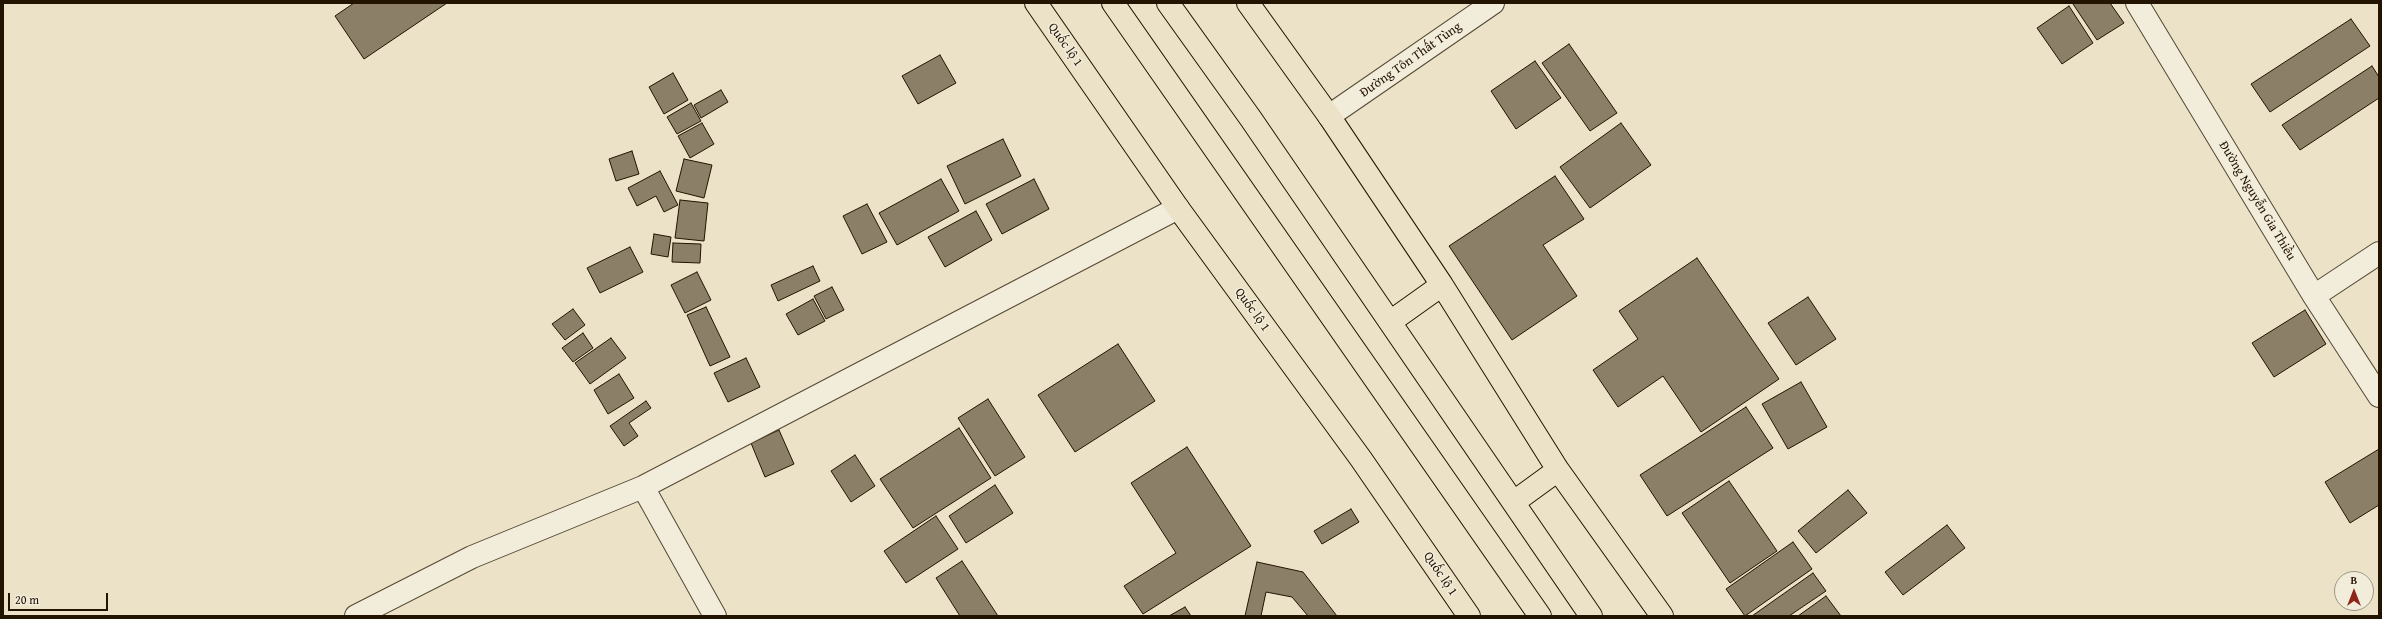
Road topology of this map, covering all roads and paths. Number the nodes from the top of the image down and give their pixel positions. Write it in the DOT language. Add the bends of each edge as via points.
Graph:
graph roads {
  1 [pos="1036,3"];
  2 [pos="1113,3"];
  3 [pos="1168,3"];
  4 [pos="1248,3"];
  5 [pos="1493,3"];
  6 [pos="2137,3"];
  7 [pos="1329,116"];
  8 [pos="1178,208"];
  9 [pos="2379,253"];
  10 [pos="1442,285"];
  11 [pos="2314,296"];
  12 [pos="1390,322"];
  13 [pos="2379,396"];
  14 [pos="1558,470"];
  15 [pos="643,487"];
  16 [pos="1514,502"];
  17 [pos="356,616"];
  18 [pos="715,616"];
  19 [pos="1469,616"];
  20 [pos="1540,616"];
  21 [pos="1592,616"];
  22 [pos="1662,616"];
  1 -- 8 [label="highway, Quốc lộ 1"];
  2 -- 20 [label="highway"];
  3 -- 12 [label="highway"];
  4 -- 7 [label="highway"];
  5 -- 7 [label="street, Đường Tôn Thất Tùng"];
  6 -- 11 [label="street, Đường Nguyễn Gia Thiều"];
  7 -- 10 [label="highway"];
  8 -- 15 [label="street"];
  8 -- 19 [label="highway, Quốc lộ 1" via="1361,459"];
  9 -- 11 [label="street"];
  10 -- 12 [label="highway"];
  10 -- 14 [label="highway"];
  11 -- 13 [label="street, Đường Nguyễn Gia Thiều"];
  12 -- 16 [label="highway"];
  14 -- 16 [label="highway"];
  14 -- 22 [label="highway"];
  15 -- 17 [label="street" via="472,557"];
  15 -- 18 [label="street"];
  16 -- 21 [label="highway"];
}
